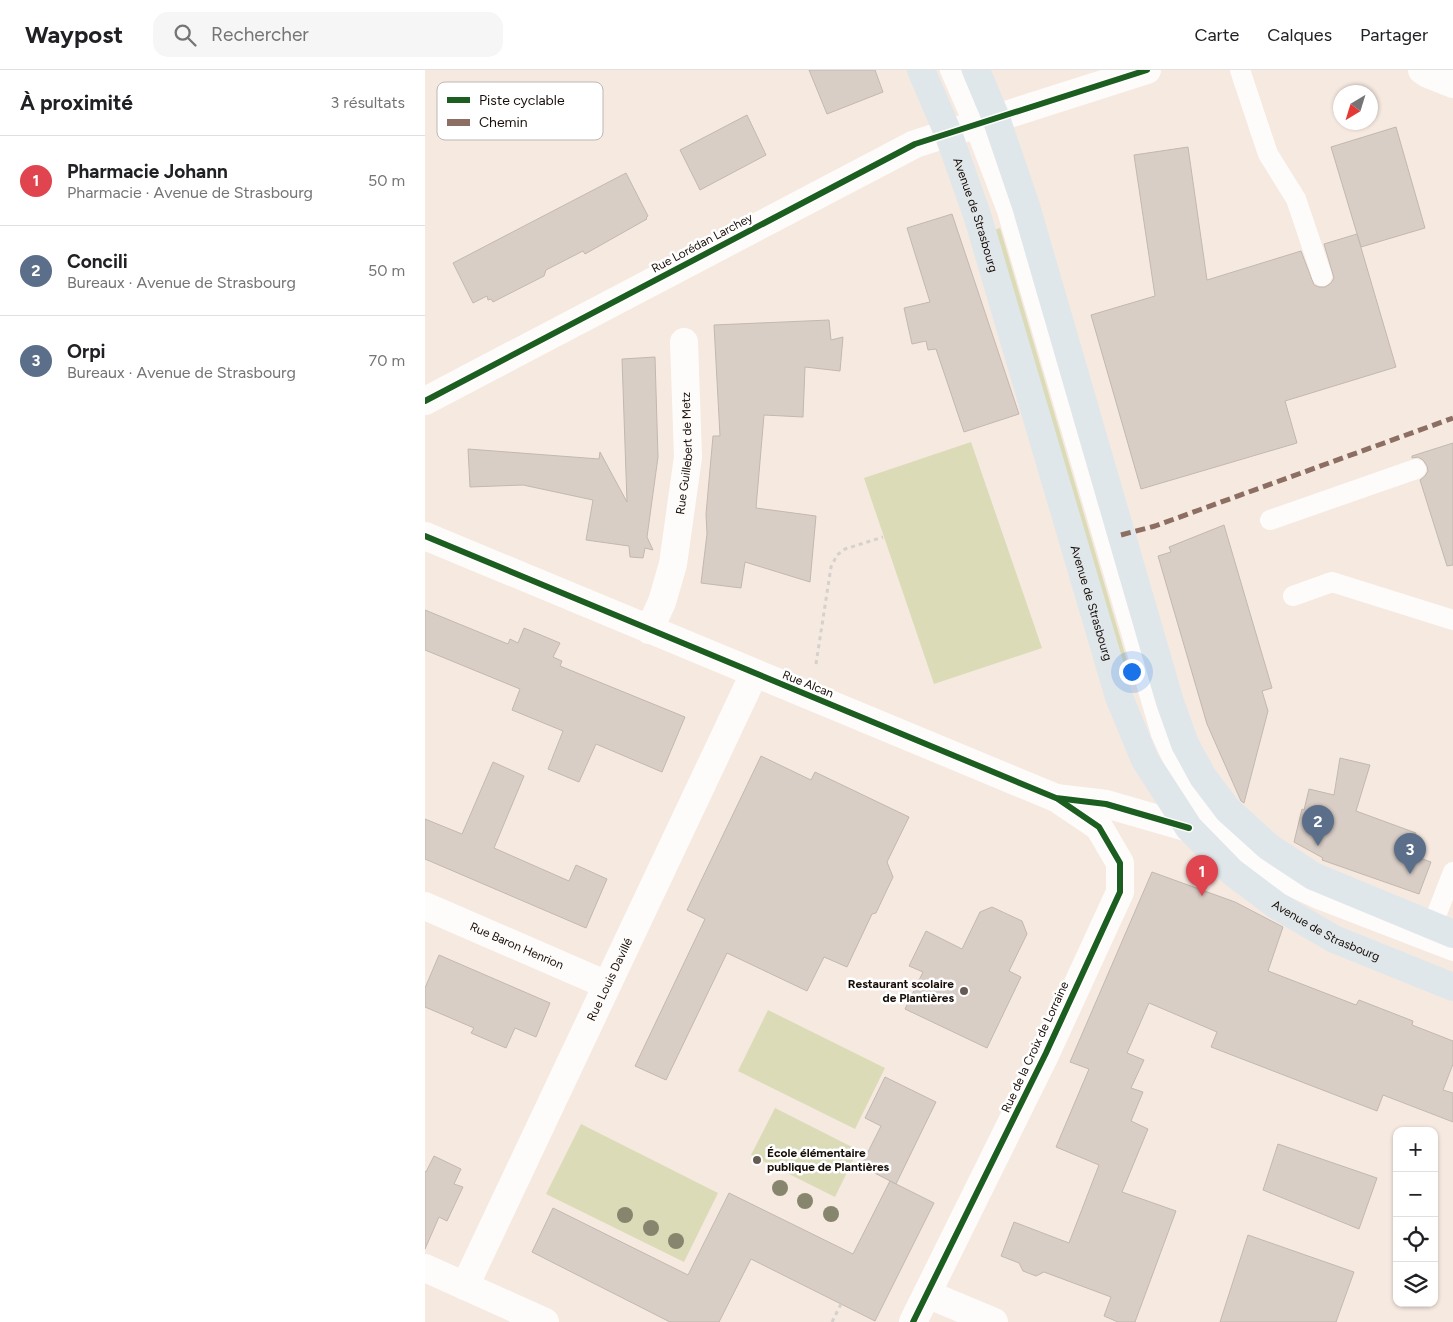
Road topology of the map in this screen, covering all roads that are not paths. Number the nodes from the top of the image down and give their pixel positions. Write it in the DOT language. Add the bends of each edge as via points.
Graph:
graph roads {
  1 [pos="921,70"];
  2 [pos="950,70"];
  3 [pos="968,70"];
  4 [pos="976,70"];
  5 [pos="1147,70"];
  6 [pos="1240,70"];
  7 [pos="1422,70"];
  8 [pos="1453,84"];
  9 [pos="985,121"];
  10 [pos="948,133"];
  11 [pos="1322,276"];
  12 [pos="684,342"];
  13 [pos="425,401"];
  14 [pos="1416,469"];
  15 [pos="1270,520"];
  16 [pos="425,536"];
  17 [pos="1293,596"];
  18 [pos="1453,620"];
  19 [pos="649,630"];
  20 [pos="754,674"];
  21 [pos="1056,798"];
  22 [pos="1189,828"];
  23 [pos="1453,872"];
  24 [pos="425,906"];
  25 [pos="1442,930"];
  26 [pos="1453,951"];
  27 [pos="607,985"];
  28 [pos="1453,987"];
  29 [pos="425,1268"];
  30 [pos="465,1286"];
  31 [pos="927,1294"];
  32 [pos="545,1322"];
  33 [pos="913,1322"];
  34 [pos="995,1322"];
  1 -- 10 [label="main road, Avenue de Strasbourg"];
  2 -- 9 [label="lane, Avenue de Strasbourg"];
  3 -- 9 [label="lane, Avenue de Strasbourg"];
  4 -- 9 [label="main road, Avenue de Strasbourg"];
  5 -- 9 [label="street, Rue Lorédan Larchey"];
  6 -- 11 [label="lane" via="1267,154 1295,199"];
  7 -- 8 [label="street"];
  9 -- 10 [label="street, Rue Lorédan Larchey"];
  9 -- 25 [label="main road, Avenue de Strasbourg" via="1026,206 1170,702 1185,744 1203,777 1228,810 1269,848 1313,876"];
  9 -- 26 [label="lane, Avenue de Strasbourg" via="1007,211 1161,734 1183,782 1221,834 1281,882"];
  10 -- 13 [label="street, Rue Lorédan Larchey" via="915,144"];
  10 -- 22 [label="main road, Avenue de Strasbourg" via="978,218 1119,697 1145,760"];
  12 -- 19 [label="street, Rue Guillebert de Metz" via="688,457 673,564"];
  14 -- 15 [label="lane"];
  16 -- 19 [label="street, Rue Alcan"];
  17 -- 18 [label="lane" via="1332,582"];
  19 -- 20 [label="street, Rue Alcan"];
  20 -- 21 [label="street, Rue Alcan"];
  20 -- 27 [label="street, Rue Louis Davillé"];
  21 -- 22 [label="street, Rue Alcan" via="1106,804"];
  21 -- 31 [label="street, Rue de la Croix de Lorraine" via="1099,827 1120,863 1120,892"];
  22 -- 28 [label="main road, Avenue de Strasbourg" via="1232,872 1276,905 1334,939"];
  23 -- 25 [label="lane"];
  24 -- 27 [label="street, Rue Baron Henrion"];
  27 -- 30 [label="street, Rue Louis Davillé"];
  29 -- 30 [label="street"];
  30 -- 32 [label="street"];
  31 -- 33 [label="street, Rue de la Croix de Lorraine"];
  31 -- 34 [label="street"];
}
